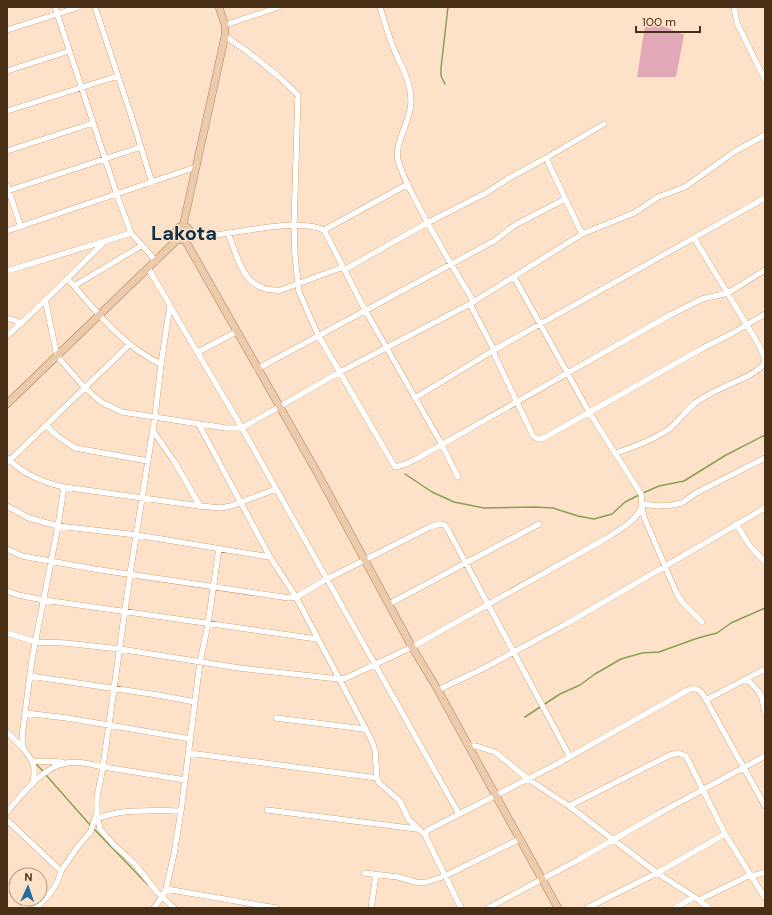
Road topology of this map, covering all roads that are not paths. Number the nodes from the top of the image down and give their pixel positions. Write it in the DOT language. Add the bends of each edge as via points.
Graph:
graph roads {
  1 [pos="55,7"];
  2 [pos="79,7"];
  3 [pos="95,7"];
  4 [pos="219,7"];
  5 [pos="279,7"];
  6 [pos="380,7"];
  7 [pos="734,7"];
  8 [pos="264,9"];
  9 [pos="58,14"];
  10 [pos="225,25"];
  11 [pos="7,30"];
  12 [pos="225,36"];
  13 [pos="69,50"];
  14 [pos="7,71"];
  15 [pos="118,76"];
  16 [pos="765,80"];
  17 [pos="81,88"];
  18 [pos="7,111"];
  19 [pos="93,124"];
  20 [pos="604,124"];
  21 [pos="765,135"];
  22 [pos="141,147"];
  23 [pos="7,152"];
  24 [pos="546,158"];
  25 [pos="105,160"];
  26 [pos="196,167"];
  27 [pos="152,183"];
  28 [pos="408,184"];
  29 [pos="7,189"];
  30 [pos="117,195"];
  31 [pos="765,198"];
  32 [pos="565,199"];
  33 [pos="427,223"];
  34 [pos="294,225"];
  35 [pos="183,226"];
  36 [pos="21,227"];
  37 [pos="324,230"];
  38 [pos="7,231"];
  39 [pos="130,233"];
  40 [pos="228,233"];
  41 [pos="582,234"];
  42 [pos="185,238"];
  43 [pos="694,238"];
  44 [pos="105,241"];
  45 [pos="141,246"];
  46 [pos="156,261"];
  47 [pos="451,265"];
  48 [pos="148,268"];
  49 [pos="344,268"];
  50 [pos="765,270"];
  51 [pos="7,271"];
  52 [pos="514,277"];
  53 [pos="67,278"];
  54 [pos="297,284"];
  55 [pos="74,286"];
  56 [pos="728,293"];
  57 [pos="45,299"];
  58 [pos="472,303"];
  59 [pos="170,306"];
  60 [pos="365,310"];
  61 [pos="765,314"];
  62 [pos="100,315"];
  63 [pos="7,318"];
  64 [pos="22,323"];
  65 [pos="539,325"];
  66 [pos="747,325"];
  67 [pos="236,332"];
  68 [pos="318,335"];
  69 [pos="7,336"];
  70 [pos="130,344"];
  71 [pos="386,347"];
  72 [pos="494,350"];
  73 [pos="198,352"];
  74 [pos="57,356"];
  75 [pos="161,364"];
  76 [pos="257,369"];
  77 [pos="340,372"];
  78 [pos="567,372"];
  79 [pos="84,387"];
  80 [pos="415,398"];
  81 [pos="517,402"];
  82 [pos="7,404"];
  83 [pos="280,407"];
  84 [pos="590,412"];
  85 [pos="155,416"];
  86 [pos="198,423"];
  87 [pos="46,425"];
  88 [pos="242,428"];
  89 [pos="153,431"];
  90 [pos="441,444"];
  91 [pos="616,453"];
  92 [pos="765,458"];
  93 [pos="8,460"];
  94 [pos="148,462"];
  95 [pos="458,476"];
  96 [pos="64,487"];
  97 [pos="276,489"];
  98 [pos="142,498"];
  99 [pos="241,504"];
  100 [pos="7,506"];
  101 [pos="200,506"];
  102 [pos="642,506"];
  103 [pos="765,508"];
  104 [pos="539,524"];
  105 [pos="736,524"];
  106 [pos="58,526"];
  107 [pos="137,535"];
  108 [pos="219,548"];
  109 [pos="7,549"];
  110 [pos="270,557"];
  111 [pos="365,560"];
  112 [pos="51,562"];
  113 [pos="464,562"];
  114 [pos="765,562"];
  115 [pos="666,567"];
  116 [pos="130,574"];
  117 [pos="327,579"];
  118 [pos="214,586"];
  119 [pos="7,591"];
  120 [pos="296,597"];
  121 [pos="44,600"];
  122 [pos="488,603"];
  123 [pos="389,604"];
  124 [pos="126,611"];
  125 [pos="702,622"];
  126 [pos="208,624"];
  127 [pos="7,633"];
  128 [pos="317,639"];
  129 [pos="36,642"];
  130 [pos="412,647"];
  131 [pos="120,649"];
  132 [pos="513,652"];
  133 [pos="200,662"];
  134 [pos="375,665"];
  135 [pos="765,669"];
  136 [pos="30,676"];
  137 [pos="338,679"];
  138 [pos="747,679"];
  139 [pos="114,688"];
  140 [pos="438,690"];
  141 [pos="706,700"];
  142 [pos="195,702"];
  143 [pos="25,713"];
  144 [pos="765,713"];
  145 [pos="276,718"];
  146 [pos="108,725"];
  147 [pos="364,729"];
  148 [pos="7,732"];
  149 [pos="191,739"];
  150 [pos="468,746"];
  151 [pos="23,748"];
  152 [pos="189,753"];
  153 [pos="765,756"];
  154 [pos="570,757"];
  155 [pos="32,761"];
  156 [pos="66,762"];
  157 [pos="103,767"];
  158 [pos="743,768"];
  159 [pos="377,778"];
  160 [pos="528,779"];
  161 [pos="185,780"];
  162 [pos="32,785"];
  163 [pos="702,791"];
  164 [pos="496,796"];
  165 [pos="569,806"];
  166 [pos="765,806"];
  167 [pos="181,810"];
  168 [pos="267,810"];
  169 [pos="7,812"];
  170 [pos="459,814"];
  171 [pos="97,817"];
  172 [pos="7,820"];
  173 [pos="417,829"];
  174 [pos="725,834"];
  175 [pos="425,835"];
  176 [pos="520,839"];
  177 [pos="614,839"];
  178 [pos="61,872"];
  179 [pos="765,872"];
  180 [pos="364,873"];
  181 [pos="657,873"];
  182 [pos="376,875"];
  183 [pos="750,875"];
  184 [pos="445,876"];
  185 [pos="542,879"];
  186 [pos="166,889"];
  187 [pos="162,897"];
  188 [pos="765,898"];
  189 [pos="697,899"];
  190 [pos="36,908"];
  191 [pos="154,908"];
  192 [pos="174,908"];
  193 [pos="276,908"];
  194 [pos="371,908"];
  195 [pos="461,908"];
  196 [pos="488,908"];
  197 [pos="558,908"];
  198 [pos="587,908"];
  199 [pos="675,908"];
  200 [pos="708,908"];
  1 -- 9 [label="street"];
  2 -- 9 [label="street"];
  3 -- 15 [label="street"];
  4 -- 10 [label="main road"];
  5 -- 8 [label="street"];
  6 -- 28 [label="street" via="393,46 404,68 410,91 410,115 397,150 398,160"];
  7 -- 16 [label="street" via="737,22"];
  8 -- 10 [label="street"];
  9 -- 11 [label="street"];
  9 -- 13 [label="street"];
  10 -- 12 [label="main road"];
  12 -- 26 [label="main road"];
  12 -- 34 [label="street" via="278,76 298,95"];
  13 -- 14 [label="street"];
  13 -- 17 [label="street"];
  15 -- 17 [label="street"];
  15 -- 22 [label="street"];
  17 -- 18 [label="street"];
  17 -- 19 [label="street"];
  19 -- 23 [label="street"];
  19 -- 25 [label="street"];
  20 -- 24 [label="street"];
  21 -- 41 [label="street" via="724,158 685,187 658,197 634,213"];
  22 -- 25 [label="street"];
  22 -- 27 [label="street"];
  24 -- 32 [label="street"];
  24 -- 33 [label="street"];
  25 -- 29 [label="street"];
  25 -- 30 [label="street"];
  26 -- 27 [label="street"];
  26 -- 35 [label="main road"];
  27 -- 30 [label="street"];
  28 -- 33 [label="street"];
  28 -- 37 [label="street"];
  29 -- 36 [label="street"];
  30 -- 36 [label="street"];
  30 -- 39 [label="street"];
  31 -- 43 [label="street"];
  32 -- 41 [label="street"];
  32 -- 47 [label="street" via="516,225 494,241"];
  33 -- 47 [label="street"];
  33 -- 49 [label="street"];
  34 -- 37 [label="street"];
  34 -- 40 [label="street"];
  34 -- 54 [label="street"];
  35 -- 42 [label="main road" via="190,231"];
  35 -- 42 [label="main road" via="179,227 177,234"];
  36 -- 38 [label="street"];
  37 -- 49 [label="street"];
  39 -- 44 [label="street"];
  39 -- 45 [label="street"];
  40 -- 42 [label="street"];
  40 -- 54 [label="street" via="245,276 250,281 272,291"];
  41 -- 52 [label="street"];
  42 -- 46 [label="main road"];
  42 -- 67 [label="main road"];
  43 -- 56 [label="street"];
  43 -- 65 [label="street"];
  44 -- 51 [label="street"];
  44 -- 53 [label="street"];
  45 -- 46 [label="street"];
  45 -- 55 [label="street"];
  46 -- 48 [label="main road"];
  47 -- 58 [label="street"];
  47 -- 60 [label="street"];
  48 -- 59 [label="street"];
  48 -- 62 [label="main road"];
  49 -- 54 [label="street"];
  49 -- 60 [label="street"];
  50 -- 56 [label="street"];
  52 -- 58 [label="street"];
  52 -- 65 [label="street"];
  53 -- 55 [label="street"];
  53 -- 57 [label="street"];
  54 -- 68 [label="street"];
  55 -- 62 [label="street"];
  56 -- 66 [label="street"];
  56 -- 78 [label="street" via="702,299 682,308"];
  57 -- 64 [label="street"];
  57 -- 74 [label="street"];
  58 -- 71 [label="street"];
  58 -- 72 [label="street"];
  59 -- 73 [label="street"];
  59 -- 75 [label="street"];
  60 -- 68 [label="street"];
  60 -- 71 [label="street"];
  61 -- 66 [label="street"];
  62 -- 70 [label="street"];
  62 -- 74 [label="main road"];
  63 -- 64 [label="street"];
  64 -- 69 [label="street"];
  65 -- 72 [label="street"];
  65 -- 78 [label="street"];
  66 -- 84 [label="street"];
  66 -- 91 [label="street" via="764,355 761,368 696,402 658,436"];
  67 -- 73 [label="street"];
  67 -- 76 [label="main road"];
  68 -- 76 [label="street"];
  68 -- 77 [label="street"];
  70 -- 75 [label="street" via="143,355"];
  70 -- 79 [label="street"];
  71 -- 77 [label="street"];
  71 -- 80 [label="street"];
  72 -- 80 [label="street"];
  72 -- 81 [label="street"];
  73 -- 88 [label="street"];
  74 -- 79 [label="street"];
  74 -- 82 [label="main road"];
  75 -- 85 [label="street"];
  76 -- 83 [label="main road"];
  77 -- 83 [label="street"];
  77 -- 90 [label="street" via="394,466 406,464"];
  78 -- 81 [label="street"];
  78 -- 84 [label="street"];
  79 -- 85 [label="street" via="110,408"];
  79 -- 87 [label="street"];
  80 -- 90 [label="street"];
  81 -- 84 [label="street" via="533,436 538,439"];
  81 -- 90 [label="street"];
  83 -- 88 [label="street"];
  83 -- 111 [label="main road"];
  84 -- 91 [label="street"];
  85 -- 86 [label="street"];
  85 -- 89 [label="street"];
  86 -- 88 [label="street"];
  86 -- 99 [label="street"];
  87 -- 93 [label="street"];
  87 -- 94 [label="street" via="75,448"];
  88 -- 97 [label="street"];
  89 -- 94 [label="street"];
  89 -- 101 [label="street"];
  90 -- 95 [label="street"];
  91 -- 102 [label="street" via="641,494"];
  92 -- 102 [label="street" via="696,493 682,503"];
  93 -- 96 [label="street" via="35,479"];
  94 -- 98 [label="street"];
  96 -- 98 [label="street"];
  96 -- 106 [label="street"];
  97 -- 99 [label="street"];
  97 -- 117 [label="street"];
  98 -- 101 [label="street"];
  98 -- 107 [label="street"];
  99 -- 101 [label="street" via="221,508"];
  99 -- 110 [label="street"];
  100 -- 106 [label="street" via="28,518"];
  102 -- 115 [label="street" via="652,538"];
  102 -- 122 [label="street" via="631,522 605,539"];
  103 -- 105 [label="street"];
  104 -- 113 [label="street"];
  105 -- 114 [label="street" via="750,546"];
  105 -- 115 [label="street"];
  106 -- 107 [label="street"];
  106 -- 112 [label="street"];
  107 -- 108 [label="street"];
  107 -- 116 [label="street"];
  108 -- 110 [label="street"];
  108 -- 118 [label="street"];
  109 -- 112 [label="street" via="22,556"];
  110 -- 120 [label="street"];
  111 -- 113 [label="street" via="440,524 445,525"];
  111 -- 117 [label="street"];
  111 -- 123 [label="main road"];
  112 -- 116 [label="street"];
  112 -- 121 [label="street"];
  113 -- 122 [label="street"];
  113 -- 123 [label="street"];
  115 -- 125 [label="street" via="682,602"];
  115 -- 132 [label="street"];
  116 -- 118 [label="street"];
  116 -- 124 [label="street"];
  117 -- 120 [label="street"];
  117 -- 134 [label="street"];
  118 -- 120 [label="street"];
  118 -- 126 [label="street"];
  119 -- 121 [label="street"];
  120 -- 128 [label="street"];
  121 -- 124 [label="street"];
  121 -- 129 [label="street"];
  122 -- 130 [label="street"];
  122 -- 132 [label="street"];
  123 -- 130 [label="main road"];
  124 -- 126 [label="street"];
  124 -- 131 [label="street"];
  126 -- 128 [label="street"];
  126 -- 133 [label="street"];
  127 -- 129 [label="street"];
  128 -- 137 [label="street"];
  129 -- 131 [label="street"];
  129 -- 136 [label="street"];
  130 -- 134 [label="street"];
  130 -- 140 [label="main road"];
  131 -- 133 [label="street"];
  131 -- 139 [label="street"];
  132 -- 140 [label="street"];
  132 -- 154 [label="street"];
  133 -- 137 [label="street"];
  133 -- 142 [label="street"];
  134 -- 137 [label="street"];
  134 -- 170 [label="street"];
  135 -- 138 [label="street"];
  136 -- 139 [label="street"];
  136 -- 143 [label="street"];
  137 -- 147 [label="street"];
  138 -- 141 [label="street"];
  138 -- 144 [label="street" via="759,692"];
  139 -- 142 [label="street"];
  139 -- 146 [label="street"];
  140 -- 150 [label="main road"];
  141 -- 154 [label="street" via="697,688 688,690"];
  141 -- 158 [label="street"];
  142 -- 149 [label="street"];
  143 -- 146 [label="street"];
  143 -- 151 [label="street"];
  145 -- 147 [label="street"];
  146 -- 149 [label="street"];
  146 -- 157 [label="street"];
  147 -- 159 [label="street" via="372,741"];
  148 -- 151 [label="street"];
  149 -- 152 [label="street"];
  150 -- 160 [label="street" via="495,752"];
  150 -- 164 [label="main road"];
  151 -- 155 [label="street"];
  152 -- 159 [label="street"];
  152 -- 161 [label="street"];
  153 -- 158 [label="street"];
  154 -- 160 [label="street"];
  155 -- 156 [label="street"];
  155 -- 162 [label="street"];
  156 -- 157 [label="street"];
  156 -- 162 [label="street" via="49,770"];
  157 -- 161 [label="street"];
  157 -- 171 [label="street" via="97,797"];
  158 -- 163 [label="street"];
  158 -- 166 [label="street"];
  159 -- 173 [label="street" via="379,783 400,801 409,820"];
  160 -- 164 [label="street"];
  160 -- 165 [label="street"];
  161 -- 167 [label="street"];
  162 -- 169 [label="street"];
  163 -- 165 [label="street" via="686,756 678,753"];
  163 -- 174 [label="street"];
  163 -- 177 [label="street"];
  164 -- 170 [label="street"];
  164 -- 176 [label="main road"];
  165 -- 177 [label="street"];
  167 -- 171 [label="street" via="112,813"];
  167 -- 186 [label="street"];
  168 -- 173 [label="street"];
  170 -- 175 [label="street" via="428,830"];
  171 -- 178 [label="street" via="91,831"];
  171 -- 187 [label="street" via="106,836 134,863"];
  172 -- 178 [label="street"];
  173 -- 175 [label="street"];
  174 -- 181 [label="street"];
  174 -- 183 [label="street"];
  175 -- 184 [label="street"];
  176 -- 184 [label="street"];
  176 -- 185 [label="main road"];
  177 -- 181 [label="street"];
  177 -- 185 [label="street"];
  178 -- 190 [label="street" via="51,892"];
  179 -- 183 [label="street"];
  180 -- 182 [label="street"];
  181 -- 189 [label="street"];
  181 -- 198 [label="street"];
  182 -- 184 [label="street" via="398,877 419,883"];
  182 -- 194 [label="street"];
  183 -- 188 [label="street"];
  183 -- 189 [label="street"];
  184 -- 195 [label="street"];
  185 -- 196 [label="street"];
  185 -- 197 [label="main road"];
  186 -- 187 [label="street"];
  186 -- 193 [label="street"];
  187 -- 191 [label="street"];
  187 -- 192 [label="street"];
  189 -- 199 [label="street"];
  189 -- 200 [label="street"];
}
